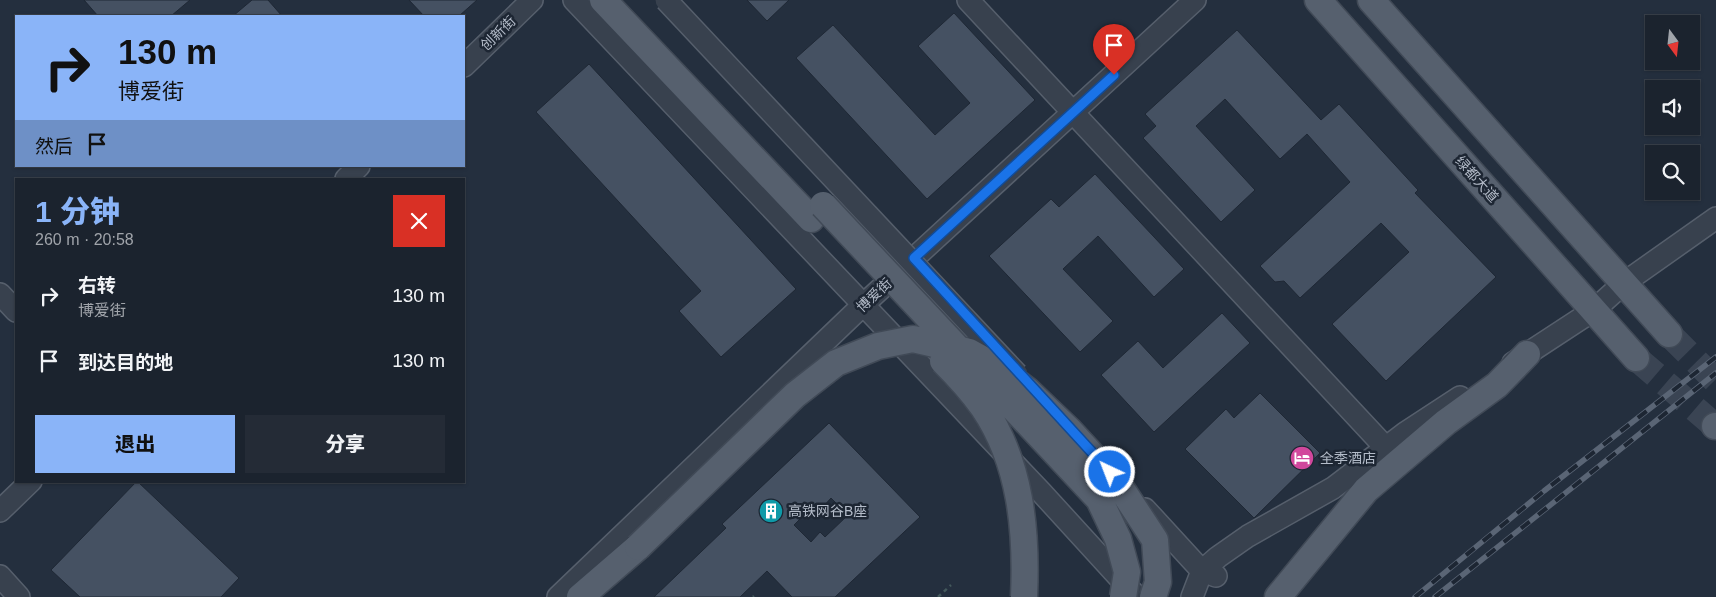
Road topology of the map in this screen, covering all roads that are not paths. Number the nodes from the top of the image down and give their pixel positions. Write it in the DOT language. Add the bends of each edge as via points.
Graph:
graph roads {
  1 [pos="532,0"];
  2 [pos="574,0"];
  3 [pos="603,0"];
  4 [pos="628,0"];
  5 [pos="666,0"];
  6 [pos="676,0"];
  7 [pos="968,0"];
  8 [pos="1195,0"];
  9 [pos="1318,0"];
  10 [pos="1371,0"];
  11 [pos="465,65"];
  12 [pos="1073,113"];
  13 [pos="358,167"];
  14 [pos="347,178"];
  15 [pos="1716,218"];
  16 [pos="914,258"];
  17 [pos="1624,284"];
  18 [pos="0,294"];
  19 [pos="863,305"];
  20 [pos="15,310"];
  21 [pos="1594,310"];
  22 [pos="1668,334"];
  23 [pos="1527,354"];
  24 [pos="1636,358"];
  25 [pos="1070,430"];
  26 [pos="1386,448"];
  27 [pos="29,483"];
  28 [pos="0,510"];
  29 [pos="1209,574"];
  30 [pos="0,576"];
  31 [pos="19,597"];
  32 [pos="558,597"];
  33 [pos="580,597"];
  34 [pos="1024,597"];
  35 [pos="1123,597"];
  36 [pos="1137,597"];
  37 [pos="1153,597"];
  38 [pos="1192,597"];
  39 [pos="1209,597"];
  40 [pos="1278,597"];
  1 -- 11 [label="street, 创新街"];
  2 -- 19 [label="street"];
  3 -- 34 [label="main road, bridge" via="824,233 983,407 1013,469 1024,546"];
  4 -- 35 [label="main road, bridge" via="1099,499 1118,539 1127,572"];
  5 -- 25 [label="street, bridge"];
  6 -- 16 [label="street"];
  7 -- 12 [label="street"];
  8 -- 12 [label="street, 博爱街"];
  9 -- 21 [label="main road, 绿都大道"];
  10 -- 17 [label="main road"];
  12 -- 16 [label="street, 博爱街"];
  12 -- 26 [label="street"];
  13 -- 14 [label="street"];
  15 -- 17 [label="street"];
  16 -- 19 [label="street, 博爱街"];
  16 -- 29 [label="street"];
  17 -- 21 [label="street"];
  17 -- 22 [label="main road"];
  18 -- 20 [label="street"];
  19 -- 32 [label="street, 博爱街"];
  19 -- 36 [label="street"];
  21 -- 23 [label="street"];
  21 -- 24 [label="main road, 绿都大道"];
  23 -- 26 [label="street"];
  23 -- 40 [label="main road" via="1497,385 1446,422 1366,490"];
  25 -- 33 [label="main road, bridge" via="1027,390 998,368 969,352 912,339 878,346 836,362 795,394 638,547"];
  25 -- 37 [label="main road, bridge" via="1117,482 1155,540 1158,582"];
  26 -- 29 [label="street" via="1333,488 1248,536 1218,557"];
  27 -- 28 [label="street"];
  29 -- 38 [label="street"];
  29 -- 39 [label="street"];
  30 -- 31 [label="street"];
}
